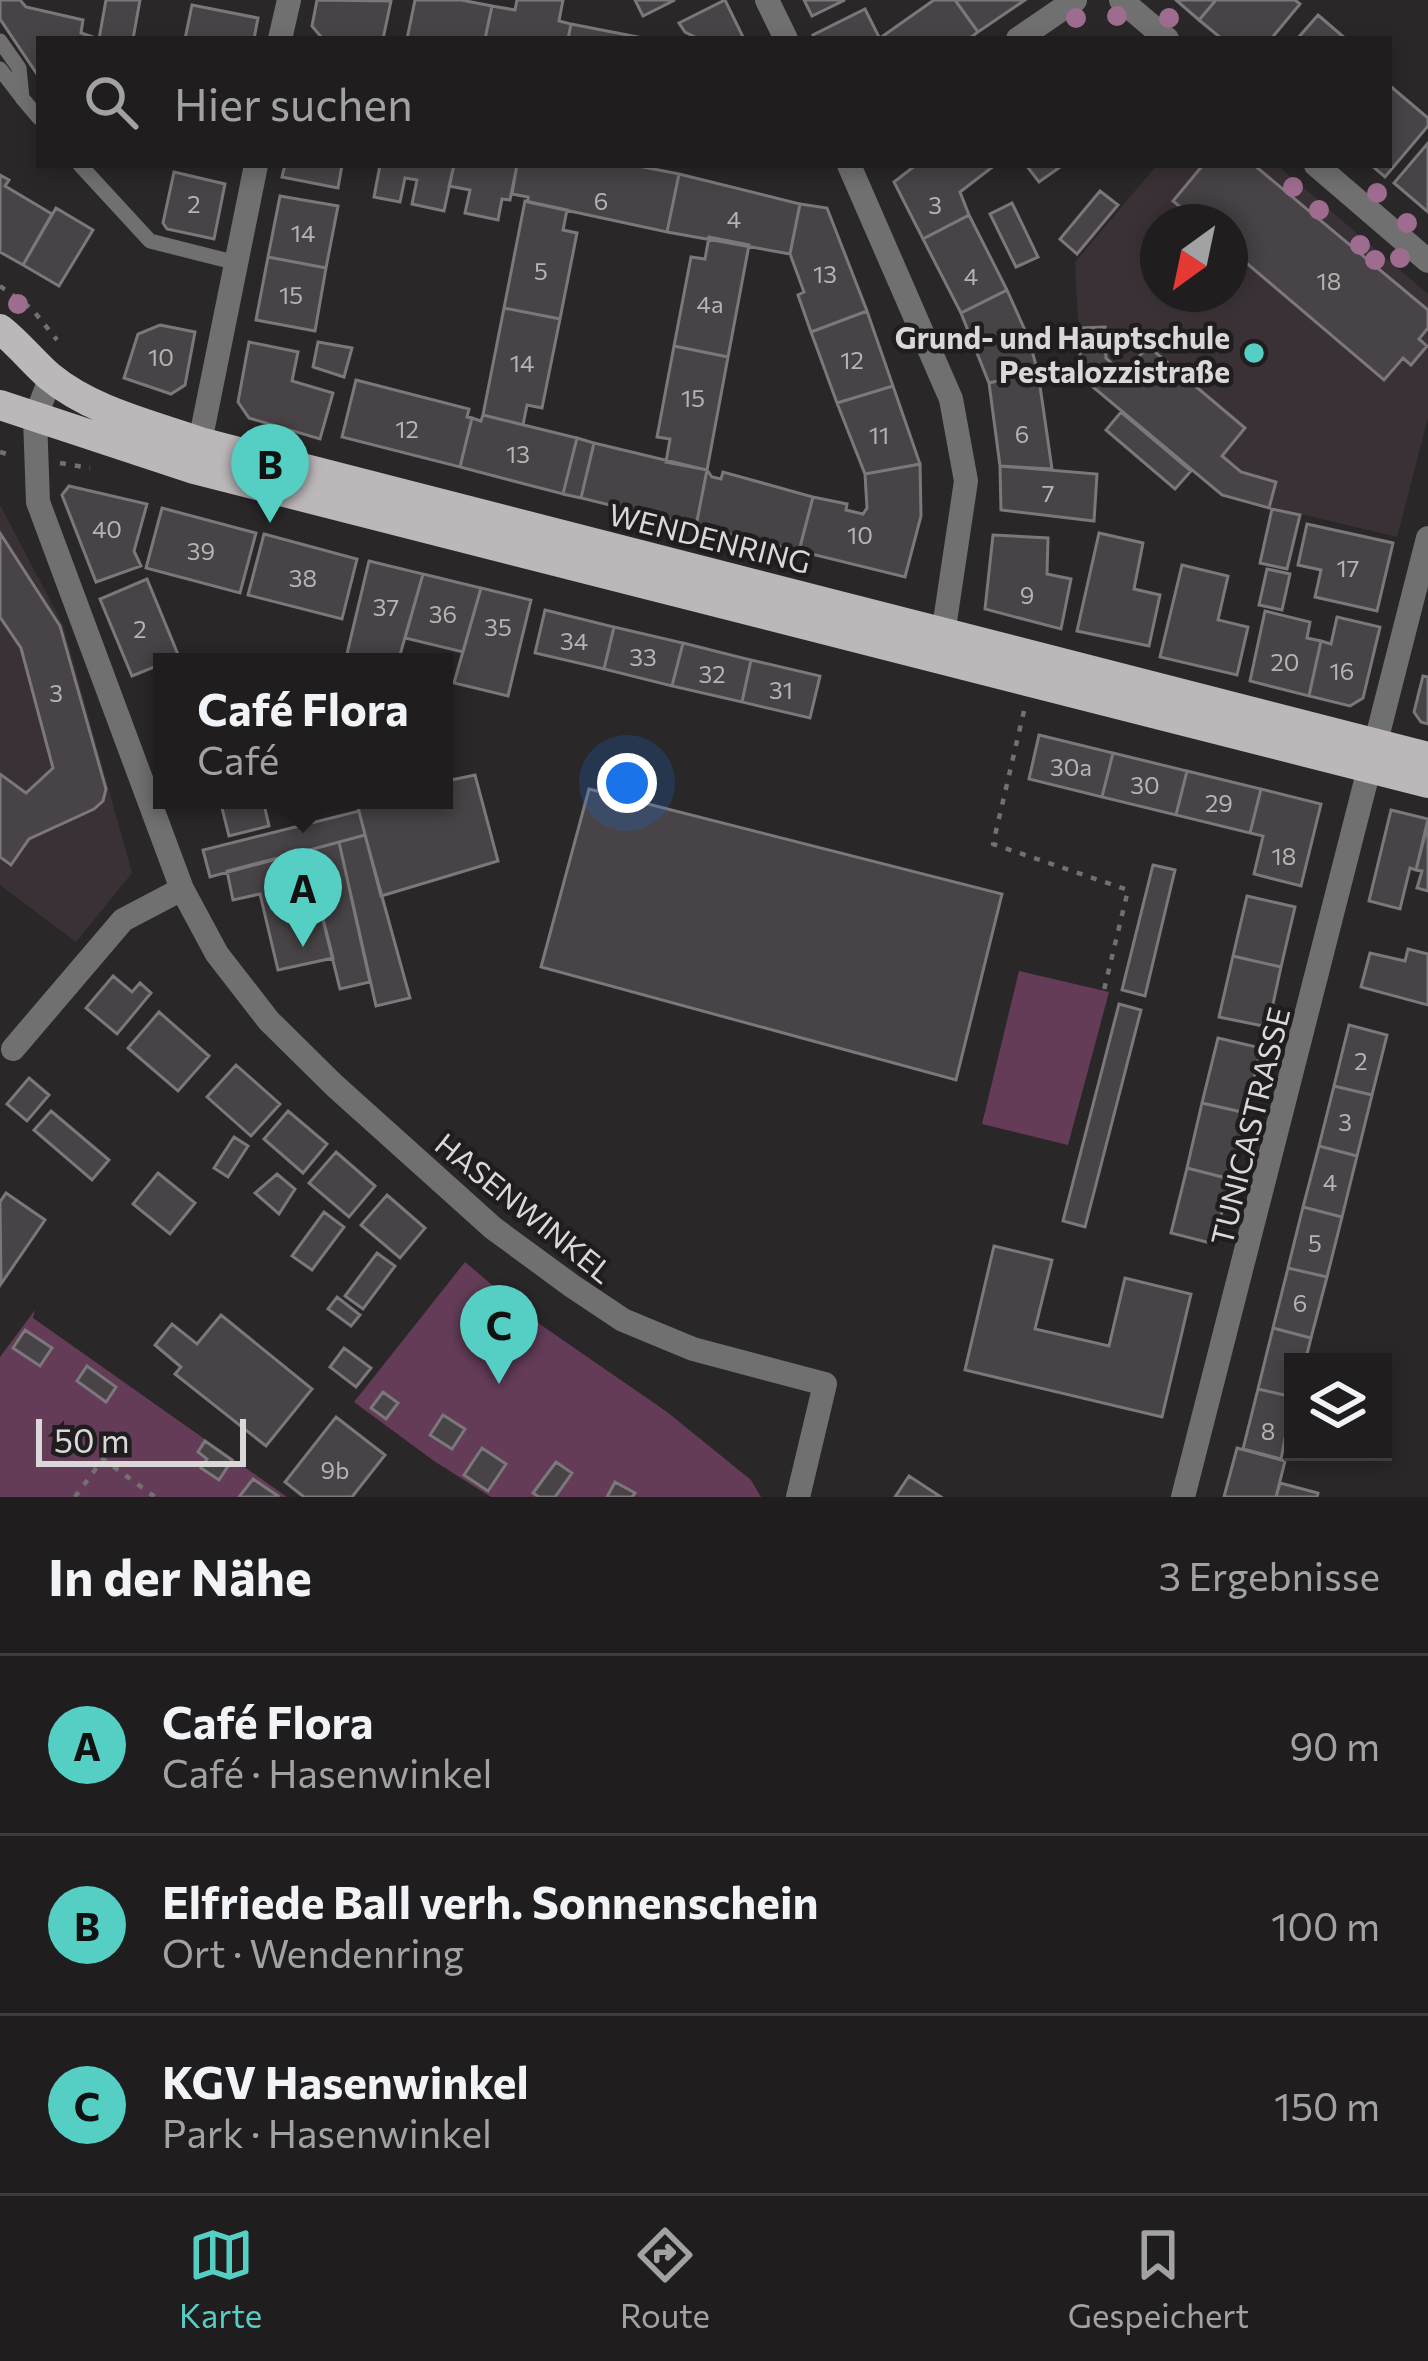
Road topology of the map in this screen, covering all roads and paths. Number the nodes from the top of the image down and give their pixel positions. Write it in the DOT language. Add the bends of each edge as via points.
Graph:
graph roads {
  1 [pos="289,0"];
  2 [pos="767,0"];
  3 [pos="1075,0"];
  4 [pos="1121,0"];
  5 [pos="281,36"];
  6 [pos="785,36"];
  7 [pos="1022,36"];
  8 [pos="1163,36"];
  9 [pos="0,41"];
  10 [pos="0,69"];
  11 [pos="22,98"];
  12 [pos="36,114"];
  13 [pos="83,168"];
  14 [pos="255,168"];
  15 [pos="850,168"];
  16 [pos="1320,168"];
  17 [pos="1428,261"];
  18 [pos="237,263"];
  19 [pos="0,286"];
  20 [pos="0,329"];
  21 [pos="64,347"];
  22 [pos="51,377"];
  23 [pos="0,389"];
  24 [pos="0,405"];
  25 [pos="35,418"];
  26 [pos="200,442"];
  27 [pos="36,460"];
  28 [pos="91,468"];
  29 [pos="1428,538"];
  30 [pos="942,647"];
  31 [pos="1024,711"];
  32 [pos="1374,757"];
  33 [pos="1428,758"];
  34 [pos="1428,783"];
  35 [pos="182,889"];
  36 [pos="1104,991"];
  37 [pos="13,1049"];
  38 [pos="75,1497"];
  39 [pos="155,1497"];
  40 [pos="798,1497"];
  41 [pos="1183,1497"];
  1 -- 5 [label="street"];
  2 -- 6 [label="street"];
  3 -- 7 [label="street"];
  4 -- 8 [label="street"];
  9 -- 11 [label="lane" via="19,68"];
  10 -- 11 [label="lane"];
  11 -- 12 [label="lane"];
  13 -- 18 [label="lane" via="150,241"];
  14 -- 18 [label="street"];
  15 -- 30 [label="street" via="951,399 966,481"];
  16 -- 17 [label="street"];
  18 -- 26 [label="street"];
  19 -- 21 [label="path"];
  20 -- 22 [label="main road, WENDENRING"];
  22 -- 25 [label="street, HASENWINKEL"];
  22 -- 26 [label="main road, WENDENRING" via="106,410"];
  23 -- 25 [label="lane"];
  24 -- 25 [label="main road, WENDENRING"];
  25 -- 27 [label="street, HASENWINKEL"];
  25 -- 30 [label="main road, WENDENRING" via="194,469"];
  26 -- 30 [label="main road, WENDENRING"];
  27 -- 28 [label="path"];
  27 -- 35 [label="street, HASENWINKEL" via="38,502"];
  29 -- 32 [label="street, TUNICASTRASSE"];
  30 -- 32 [label="main road, WENDENRING"];
  31 -- 36 [label="path" via="993,844 1128,890"];
  32 -- 33 [label="main road, WENDENRING"];
  32 -- 34 [label="main road, WENDENRING"];
  32 -- 41 [label="street, TUNICASTRASSE"];
  35 -- 37 [label="street" via="123,920"];
  35 -- 40 [label="street, HASENWINKEL" via="217,954 269,1022 493,1228 623,1320 825,1384"];
  38 -- 39 [label="path" via="103,1459"];
}
